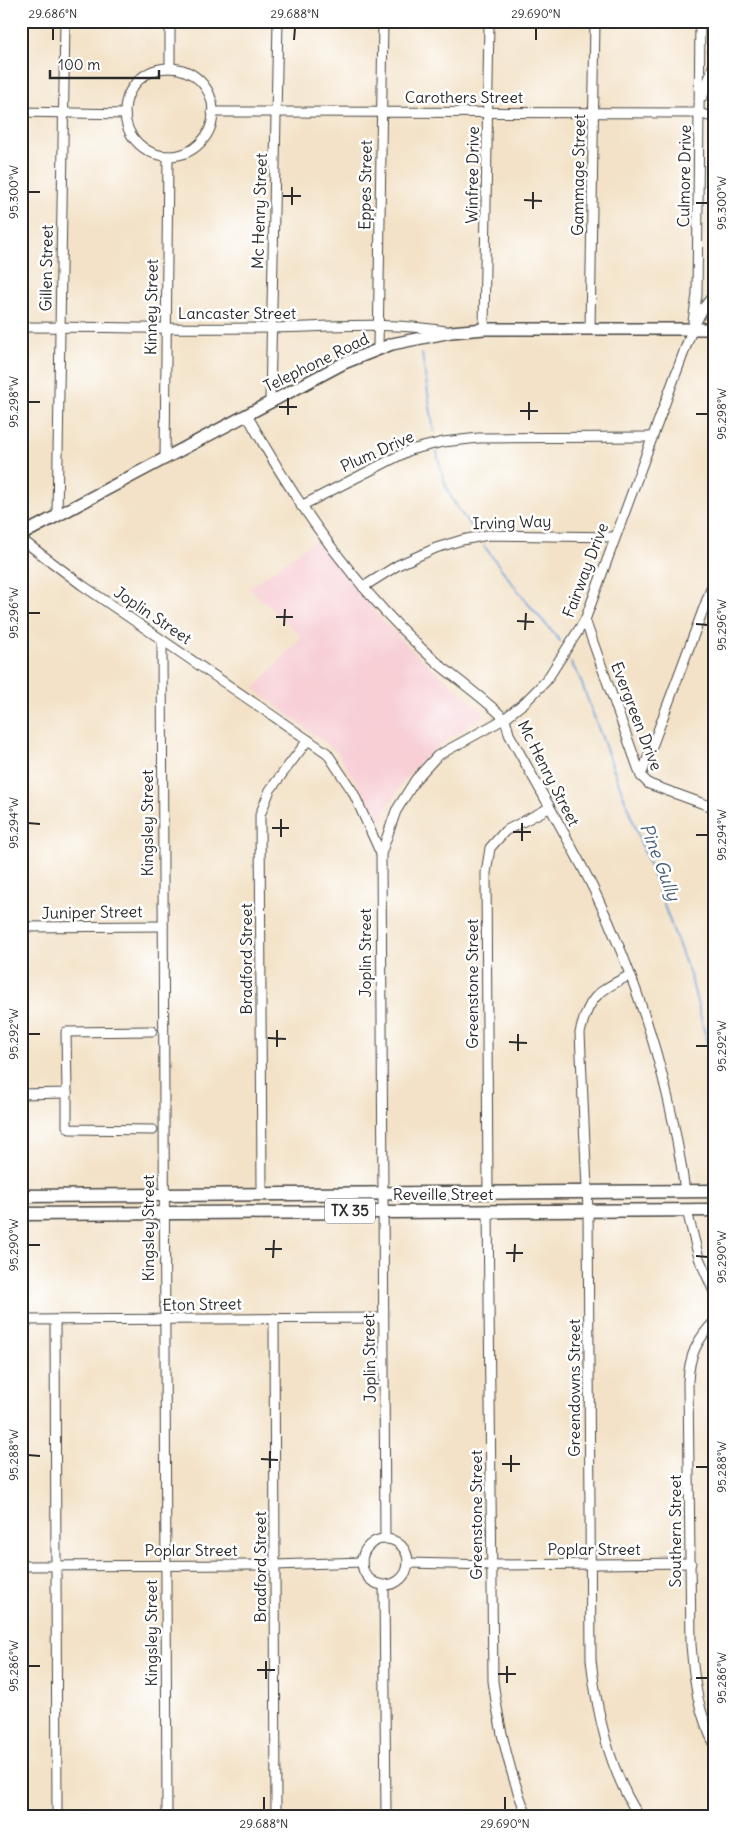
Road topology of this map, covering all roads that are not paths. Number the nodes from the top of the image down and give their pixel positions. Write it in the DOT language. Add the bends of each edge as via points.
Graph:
graph roads {
  1 [pos="65,21"];
  2 [pos="170,21"];
  3 [pos="278,21"];
  4 [pos="383,21"];
  5 [pos="489,21"];
  6 [pos="596,21"];
  7 [pos="700,21"];
  8 [pos="715,61"];
  9 [pos="170,68"];
  10 [pos="21,112"];
  11 [pos="212,112"];
  12 [pos="277,112"];
  13 [pos="381,112"];
  14 [pos="488,112"];
  15 [pos="595,112"];
  16 [pos="63,113"];
  17 [pos="699,113"];
  18 [pos="125,114"];
  19 [pos="715,118"];
  20 [pos="168,156"];
  21 [pos="715,292"];
  22 [pos="378,325"];
  23 [pos="21,327"];
  24 [pos="60,327"];
  25 [pos="166,328"];
  26 [pos="271,328"];
  27 [pos="484,329"];
  28 [pos="590,329"];
  29 [pos="715,329"];
  30 [pos="692,330"];
  31 [pos="452,332"];
  32 [pos="378,349"];
  33 [pos="270,401"];
  34 [pos="247,415"];
  35 [pos="650,437"];
  36 [pos="164,459"];
  37 [pos="301,506"];
  38 [pos="57,516"];
  39 [pos="21,535"];
  40 [pos="614,538"];
  41 [pos="21,539"];
  42 [pos="715,578"];
  43 [pos="363,586"];
  44 [pos="585,620"];
  45 [pos="162,640"];
  46 [pos="504,718"];
  47 [pos="308,740"];
  48 [pos="641,776"];
  49 [pos="549,808"];
  50 [pos="715,808"];
  51 [pos="381,854"];
  52 [pos="163,926"];
  53 [pos="21,927"];
  54 [pos="630,975"];
  55 [pos="152,1030"];
  56 [pos="67,1093"];
  57 [pos="21,1094"];
  58 [pos="153,1130"];
  59 [pos="588,1191"];
  60 [pos="715,1191"];
  61 [pos="488,1192"];
  62 [pos="685,1192"];
  63 [pos="262,1193"];
  64 [pos="382,1193"];
  65 [pos="162,1195"];
  66 [pos="21,1196"];
  67 [pos="488,1210"];
  68 [pos="715,1210"];
  69 [pos="382,1211"];
  70 [pos="588,1211"];
  71 [pos="687,1211"];
  72 [pos="21,1214"];
  73 [pos="163,1214"];
  74 [pos="715,1294"];
  75 [pos="274,1318"];
  76 [pos="383,1318"];
  77 [pos="21,1320"];
  78 [pos="55,1320"];
  79 [pos="163,1320"];
  80 [pos="715,1321"];
  81 [pos="385,1539"];
  82 [pos="362,1562"];
  83 [pos="408,1563"];
  84 [pos="590,1563"];
  85 [pos="690,1563"];
  86 [pos="56,1565"];
  87 [pos="166,1565"];
  88 [pos="275,1565"];
  89 [pos="491,1565"];
  90 [pos="21,1566"];
  91 [pos="384,1586"];
  92 [pos="715,1745"];
  93 [pos="57,1816"];
  94 [pos="167,1816"];
  95 [pos="276,1816"];
  96 [pos="386,1816"];
  97 [pos="527,1816"];
  98 [pos="639,1816"];
  1 -- 16 [label="street, Gillen Street"];
  2 -- 9 [label="street"];
  3 -- 12 [label="street, Mc Henry Street"];
  4 -- 13 [label="street, Eppes Street"];
  5 -- 14 [label="street, Winfree Drive"];
  6 -- 15 [label="street, Gammage Street"];
  7 -- 17 [label="street, Culmore Drive"];
  8 -- 17 [label="street"];
  9 -- 11 [label="street" via="190,74 202,83 210,97"];
  9 -- 18 [label="street" via="149,73 137,81 126,100"];
  10 -- 16 [label="street"];
  11 -- 12 [label="street, Carothers Street"];
  11 -- 20 [label="street" via="210,126 200,143 188,151"];
  12 -- 13 [label="street, Carothers Street"];
  12 -- 26 [label="street, Mc Henry Street"];
  13 -- 14 [label="street, Carothers Street"];
  13 -- 22 [label="street, Eppes Street"];
  14 -- 15 [label="street, Carothers Street"];
  14 -- 27 [label="street, Winfree Drive"];
  15 -- 17 [label="street, Carothers Street"];
  15 -- 28 [label="street, Gammage Street"];
  16 -- 18 [label="street"];
  16 -- 24 [label="street, Gillen Street"];
  17 -- 19 [label="street, Carothers Street"];
  17 -- 30 [label="street, Culmore Drive" via="698,295"];
  18 -- 20 [label="street" via="127,127 138,144 155,154"];
  20 -- 25 [label="street, Kinney Street"];
  21 -- 30 [label="street, Fairway Drive"];
  22 -- 26 [label="street, Lancaster Street"];
  22 -- 31 [label="street, Lancaster Street" via="418,326"];
  22 -- 32 [label="street, Eppes Street"];
  23 -- 24 [label="street, Lancaster Street"];
  24 -- 25 [label="street, Lancaster Street"];
  24 -- 38 [label="street, Gillen Street"];
  25 -- 26 [label="street, Lancaster Street"];
  25 -- 36 [label="street, Kinney Street"];
  26 -- 33 [label="street, Mc Henry Street"];
  27 -- 28 [label="main road, Telephone Road"];
  27 -- 31 [label="main road, Telephone Road"];
  28 -- 30 [label="main road, Telephone Road"];
  29 -- 30 [label="main road, Telephone Road"];
  30 -- 35 [label="street, Fairway Drive"];
  31 -- 32 [label="main road, Telephone Road" via="413,338"];
  32 -- 33 [label="main road, Telephone Road"];
  33 -- 34 [label="main road, Telephone Road"];
  34 -- 36 [label="main road, Telephone Road"];
  34 -- 37 [label="street, Mc Henry Street"];
  35 -- 37 [label="street, Plum Drive" via="479,438 443,442 410,450"];
  35 -- 40 [label="street, Fairway Drive"];
  36 -- 38 [label="main road, Telephone Road"];
  37 -- 43 [label="street, Mc Henry Street"];
  38 -- 39 [label="main road, Telephone Road"];
  40 -- 43 [label="street, Irving Way" via="488,535 436,548"];
  40 -- 44 [label="street, Fairway Drive"];
  41 -- 45 [label="street, Joplin Street"];
  42 -- 48 [label="street"];
  43 -- 46 [label="street, Mc Henry Street" via="440,666"];
  44 -- 46 [label="street, Fairway Drive" via="546,680"];
  44 -- 48 [label="street, Evergreen Drive"];
  45 -- 47 [label="street, Joplin Street"];
  45 -- 52 [label="street, Kingsley Street"];
  46 -- 49 [label="street, Mc Henry Street" via="509,734"];
  46 -- 51 [label="street, Fairway Drive" via="437,756 416,778 396,811"];
  47 -- 51 [label="street, Joplin Street" via="327,754 353,792"];
  47 -- 63 [label="street, Bradford Street" via="270,790 260,814"];
  48 -- 50 [label="street, Evergreen Drive" via="649,784"];
  49 -- 54 [label="street, Mc Henry Street" via="593,888"];
  49 -- 61 [label="street, Greenstone Street" via="505,831 490,848 486,873"];
  51 -- 64 [label="street, Joplin Street"];
  52 -- 53 [label="street, Juniper Street"];
  52 -- 65 [label="street, Kingsley Street"];
  54 -- 59 [label="street, Greendowns Street" via="599,992 586,1010 580,1033"];
  54 -- 62 [label="street, Mc Henry Street" via="662,1073"];
  55 -- 56 [label="street" via="66,1032"];
  56 -- 57 [label="street"];
  56 -- 58 [label="street" via="67,1126 70,1129"];
  59 -- 61 [label="main road, Reveille Street / TX 35"];
  59 -- 62 [label="main road, Reveille Street / TX 35"];
  59 -- 70 [label="street, Greendowns Street"];
  60 -- 62 [label="main road, Reveille Street / TX 35"];
  61 -- 64 [label="main road, Reveille Street / TX 35"];
  63 -- 64 [label="main road, Reveille Street / TX 35"];
  63 -- 65 [label="main road, Reveille Street / TX 35"];
  64 -- 69 [label="street, Joplin Street"];
  65 -- 66 [label="main road, Reveille Street / TX 35"];
  65 -- 73 [label="street, Kingsley Street"];
  67 -- 69 [label="main road, Reveille Street / TX 35"];
  67 -- 70 [label="main road, Reveille Street / TX 35"];
  67 -- 89 [label="street, Greenstone Street"];
  68 -- 71 [label="main road, Reveille Street / TX 35"];
  69 -- 73 [label="main road, Reveille Street / TX 35"];
  69 -- 76 [label="street, Joplin Street"];
  70 -- 71 [label="main road, Reveille Street / TX 35"];
  70 -- 84 [label="street, Greendowns Street"];
  71 -- 74 [label="street" via="699,1258"];
  72 -- 73 [label="main road, Reveille Street / TX 35"];
  73 -- 79 [label="street, Kingsley Street"];
  75 -- 76 [label="street, Eton Street"];
  75 -- 79 [label="street, Eton Street"];
  75 -- 88 [label="street, Bradford Street"];
  76 -- 81 [label="street, Joplin Street"];
  77 -- 78 [label="street, Eton Street"];
  78 -- 79 [label="street, Eton Street"];
  78 -- 86 [label="street"];
  79 -- 87 [label="street, Kingsley Street"];
  80 -- 85 [label="street, Southern Street" via="703,1333 689,1365"];
  81 -- 82 [label="street" via="369,1546"];
  81 -- 83 [label="street" via="397,1542 405,1551"];
  82 -- 88 [label="street, Poplar Street"];
  82 -- 91 [label="street" via="365,1574"];
  83 -- 89 [label="street, Poplar Street"];
  83 -- 91 [label="street" via="405,1574 396,1583"];
  84 -- 85 [label="street, Poplar Street"];
  84 -- 89 [label="street, Poplar Street"];
  84 -- 98 [label="street, Greendowns Street" via="594,1692 609,1752"];
  85 -- 92 [label="street, Southern Street" via="690,1645 694,1680 701,1712"];
  86 -- 87 [label="street, Poplar Street"];
  86 -- 90 [label="street, Poplar Street"];
  86 -- 93 [label="street"];
  87 -- 88 [label="street, Poplar Street"];
  87 -- 94 [label="street, Kingsley Street"];
  88 -- 95 [label="street, Bradford Street"];
  89 -- 97 [label="street, Greenstone Street" via="491,1648 498,1715 514,1783"];
  91 -- 96 [label="street"];
}
